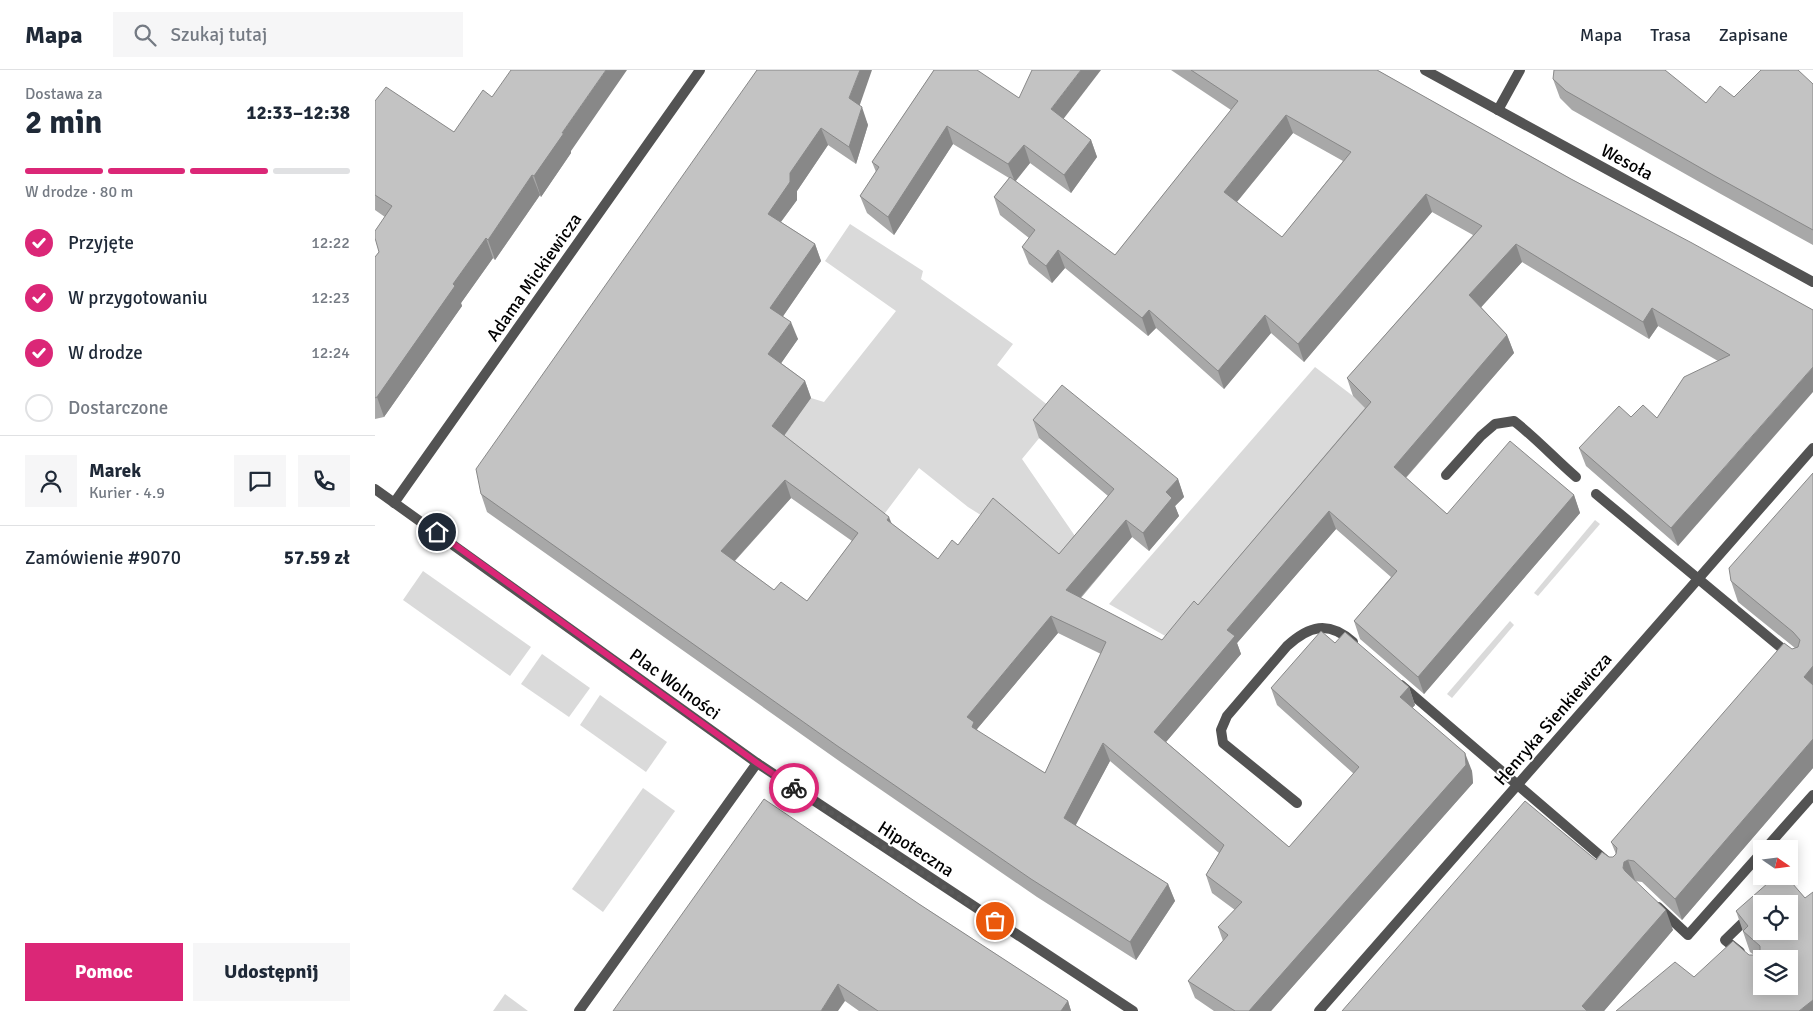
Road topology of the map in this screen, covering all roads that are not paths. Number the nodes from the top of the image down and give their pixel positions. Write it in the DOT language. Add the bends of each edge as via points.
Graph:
graph roads {
  1 [pos="700,70"];
  2 [pos="1425,70"];
  3 [pos="1520,70"];
  4 [pos="1498,110"];
  5 [pos="1813,282"];
  6 [pos="1813,448"];
  7 [pos="1446,475"];
  8 [pos="1576,477"];
  9 [pos="375,489"];
  10 [pos="1596,494"];
  11 [pos="394,503"];
  12 [pos="1697,579"];
  13 [pos="1363,651"];
  14 [pos="1801,663"];
  15 [pos="1397,681"];
  16 [pos="757,763"];
  17 [pos="1517,785"];
  18 [pos="1813,795"];
  19 [pos="1297,803"];
  20 [pos="1773,840"];
  21 [pos="1753,862"];
  22 [pos="1618,871"];
  23 [pos="1652,901"];
  24 [pos="1753,913"];
  25 [pos="1745,957"];
  26 [pos="579,1011"];
  27 [pos="1133,1011"];
  28 [pos="1319,1011"];
  1 -- 11 [label="street, Adama Mickiewicza"];
  2 -- 4 [label="street, Wesoła"];
  3 -- 4 [label="street"];
  4 -- 5 [label="street, Wesoła"];
  6 -- 12 [label="street, Henryka Sienkiewicza"];
  7 -- 8 [label="street" via="1495,424 1514,421"];
  9 -- 11 [label="street, Plac Wolności"];
  10 -- 12 [label="street"];
  11 -- 16 [label="street, Plac Wolności"];
  12 -- 14 [label="street"];
  12 -- 17 [label="street, Henryka Sienkiewicza"];
  13 -- 19 [label="street" via="1333,629 1310,629 1287,646 1227,716 1221,730 1223,743"];
  15 -- 17 [label="street"];
  16 -- 26 [label="street"];
  16 -- 27 [label="street, Hipoteczna"];
  17 -- 22 [label="street"];
  17 -- 28 [label="street, Henryka Sienkiewicza"];
  18 -- 20 [label="street"];
  21 -- 23 [label="street" via="1688,934"];
  24 -- 25 [label="street" via="1725,940"];
}
